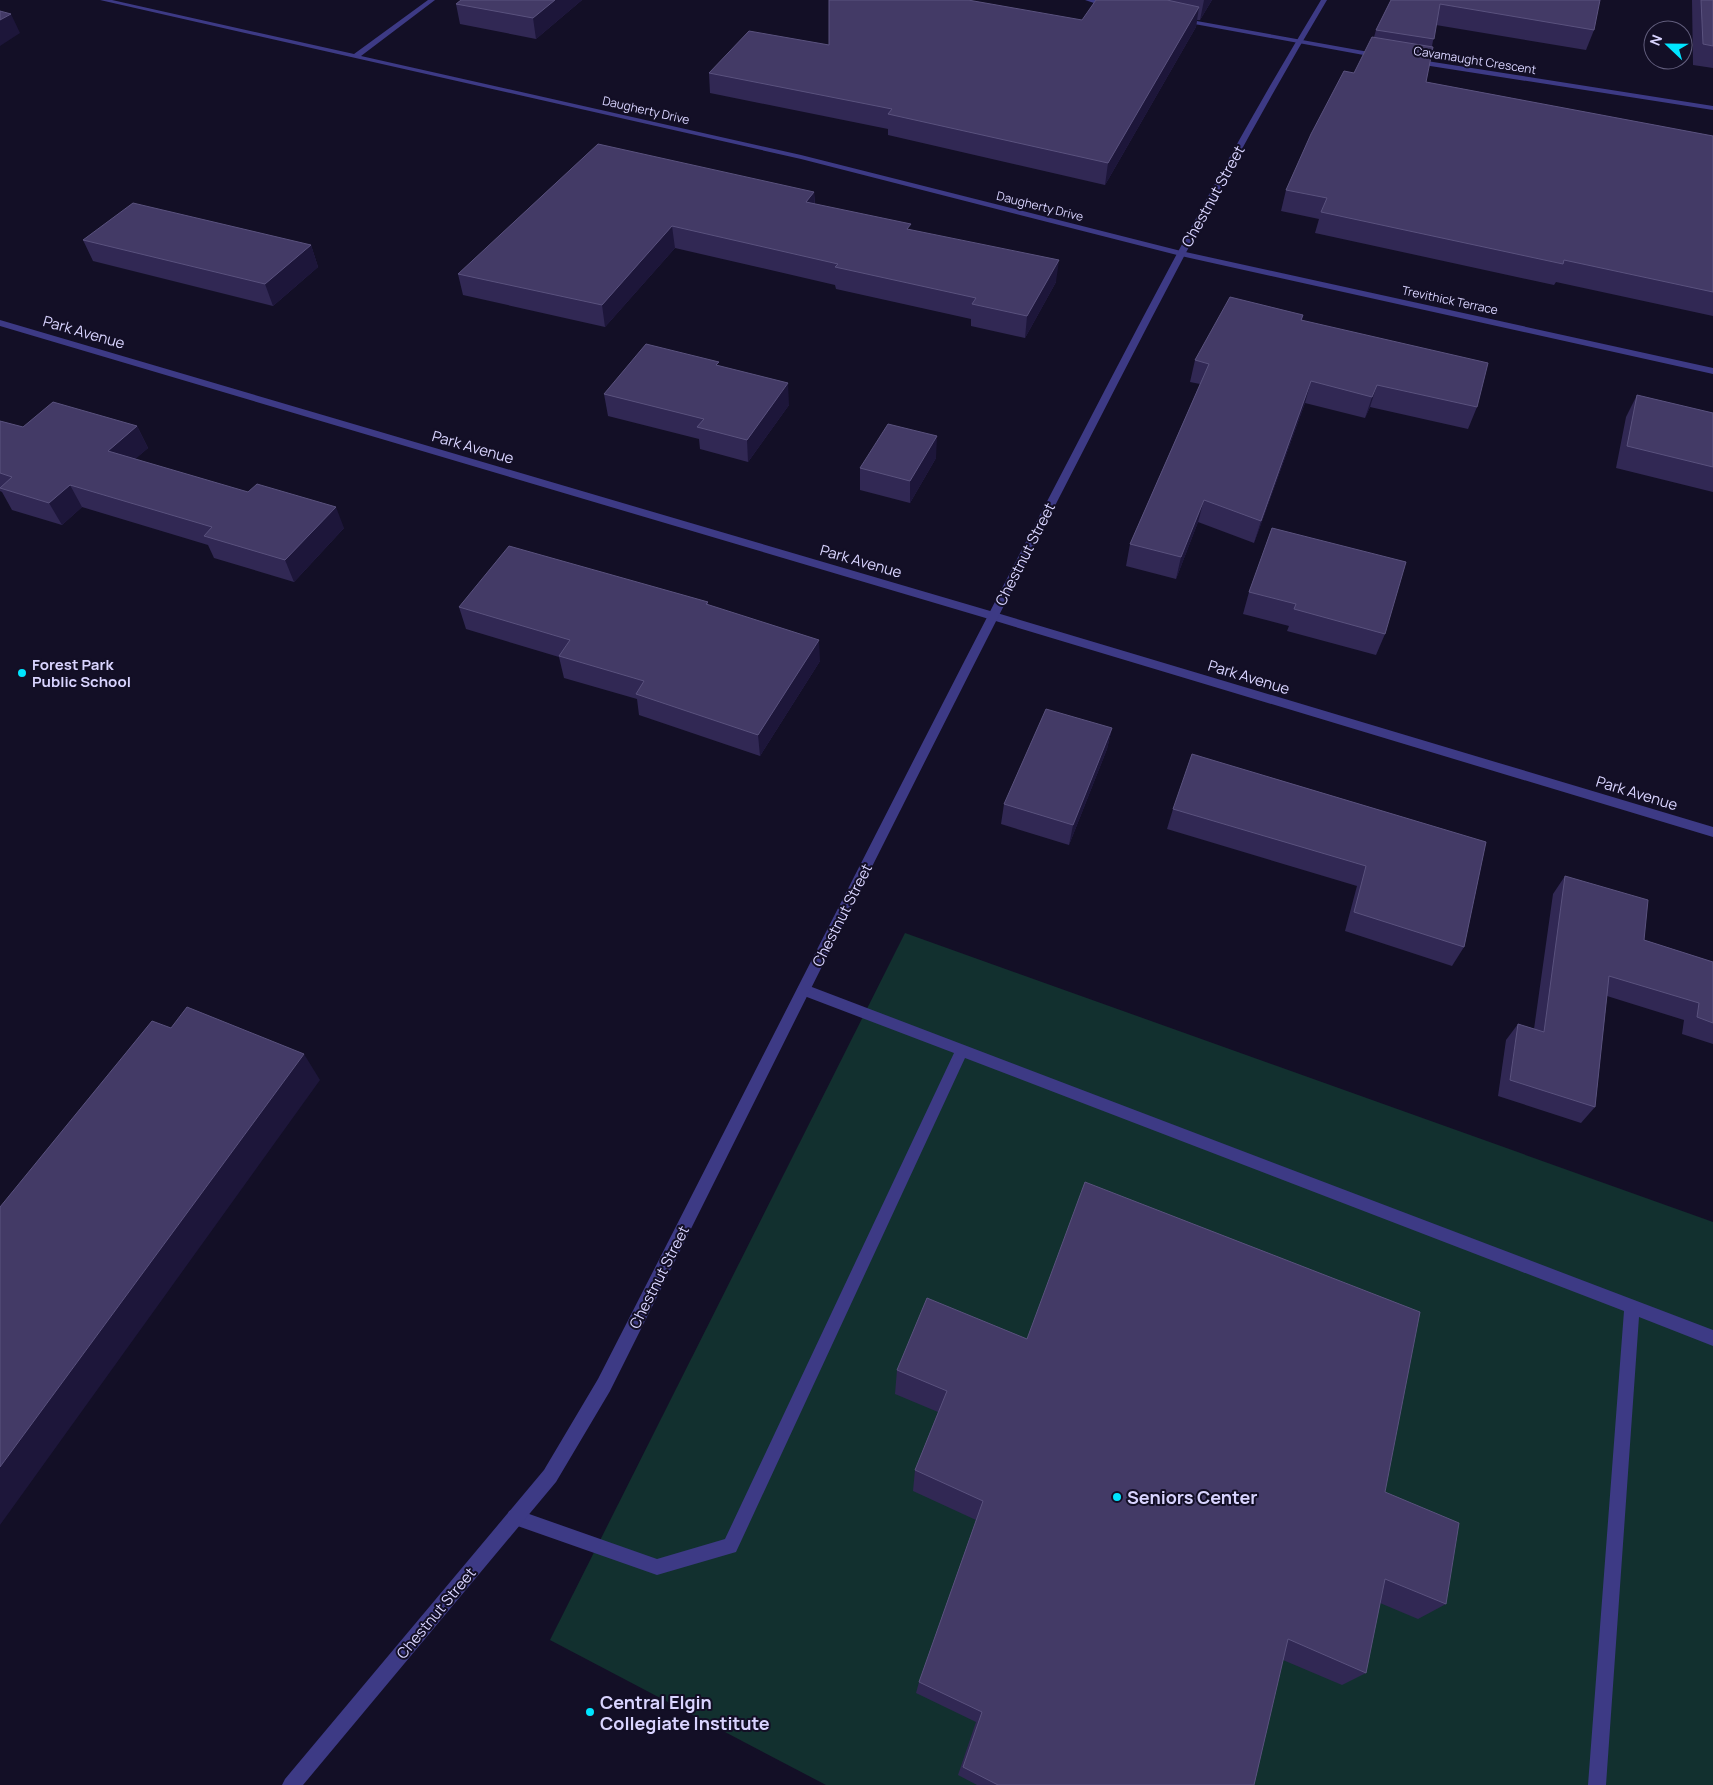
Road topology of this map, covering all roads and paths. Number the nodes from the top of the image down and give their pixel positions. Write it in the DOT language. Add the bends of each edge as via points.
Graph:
graph roads {
  1 [pos="102,0"];
  2 [pos="432,0"];
  3 [pos="1088,0"];
  4 [pos="1324,0"];
  5 [pos="1116,8"];
  6 [pos="1169,18"];
  7 [pos="1298,43"];
  8 [pos="355,56"];
  9 [pos="1391,58"];
  10 [pos="1401,59"];
  11 [pos="1713,108"];
  12 [pos="1182,253"];
  13 [pos="0,323"];
  14 [pos="1713,371"];
  15 [pos="993,616"];
  16 [pos="1713,832"];
  17 [pos="804,990"];
  18 [pos="962,1050"];
  19 [pos="1632,1307"];
  20 [pos="1713,1338"];
  21 [pos="515,1517"];
  22 [pos="291,1785"];
  23 [pos="1597,1785"];
  1 -- 8 [label="street, Daugherty Drive"];
  2 -- 8 [label="street"];
  3 -- 5 [label="street"];
  4 -- 7 [label="street, Chestnut Street"];
  6 -- 7 [label="street, Cavamaught Crescent"];
  7 -- 9 [label="street, Cavamaught Crescent"];
  7 -- 12 [label="street, Chestnut Street"];
  8 -- 12 [label="street, Daugherty Drive" via="802,157"];
  10 -- 11 [label="street, Cavamaught Crescent"];
  12 -- 14 [label="street, Trevithick Terrace"];
  12 -- 15 [label="street, Chestnut Street"];
  13 -- 15 [label="street, Park Avenue"];
  15 -- 16 [label="street, Park Avenue"];
  15 -- 17 [label="street, Chestnut Street"];
  17 -- 18 [label="street"];
  17 -- 21 [label="street, Chestnut Street" via="604,1385 550,1476"];
  18 -- 19 [label="street"];
  18 -- 21 [label="street" via="730,1546 657,1567"];
  19 -- 20 [label="street"];
  19 -- 23 [label="street"];
  21 -- 22 [label="street, Chestnut Street"];
}
